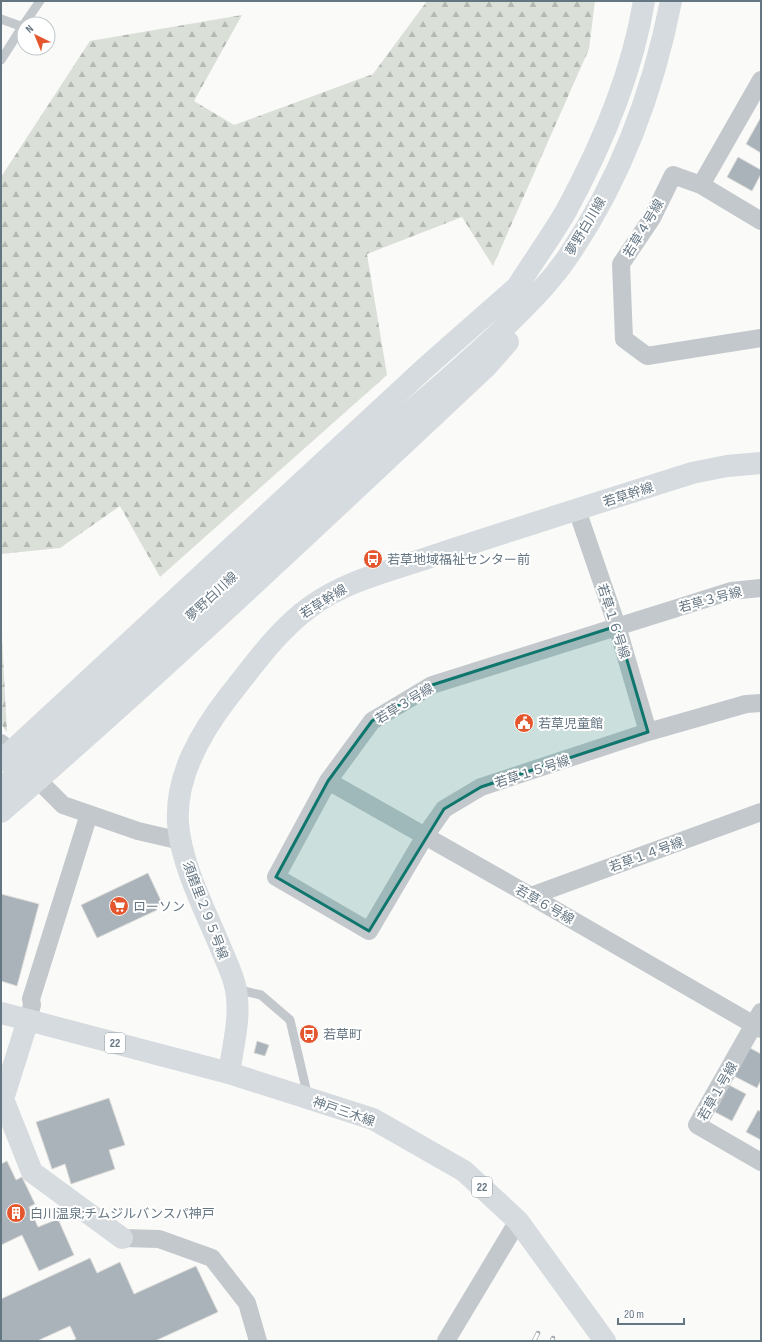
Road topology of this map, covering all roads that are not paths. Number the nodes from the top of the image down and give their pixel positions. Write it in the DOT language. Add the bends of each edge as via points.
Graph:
graph roads {
  1 [pos="40,1"];
  2 [pos="644,1"];
  3 [pos="671,1"];
  4 [pos="30,16"];
  5 [pos="1,19"];
  6 [pos="16,23"];
  7 [pos="16,37"];
  8 [pos="1,60"];
  9 [pos="761,80"];
  10 [pos="701,185"];
  11 [pos="761,221"];
  12 [pos="517,287"];
  13 [pos="544,288"];
  14 [pos="761,338"];
  15 [pos="420,402"];
  16 [pos="761,463"];
  17 [pos="576,510"];
  18 [pos="761,588"];
  19 [pos="617,626"];
  20 [pos="761,703"];
  21 [pos="648,732"];
  22 [pos="1,743"];
  23 [pos="1,761"];
  24 [pos="328,781"];
  25 [pos="1,789"];
  26 [pos="1,812"];
  27 [pos="761,812"];
  28 [pos="89,814"];
  29 [pos="425,836"];
  30 [pos="180,841"];
  31 [pos="531,896"];
  32 [pos="369,931"];
  33 [pos="236,989"];
  34 [pos="1,1013"];
  35 [pos="28,1020"];
  36 [pos="759,1022"];
  37 [pos="229,1073"];
  38 [pos="2,1099"];
  39 [pos="308,1099"];
  40 [pos="761,1162"];
  41 [pos="518,1220"];
  42 [pos="122,1238"];
  43 [pos="258,1341"];
  44 [pos="446,1341"];
  45 [pos="604,1341"];
  1 -- 4 [label="lane"];
  2 -- 12 [label="street, 夢野白川線" via="620,94 595,155 564,214"];
  3 -- 13 [label="street, 夢野白川線" via="650,86 619,166 583,233"];
  5 -- 6 [label="lane"];
  7 -- 8 [label="lane"];
  9 -- 10 [label="street"];
  10 -- 11 [label="street"];
  10 -- 14 [label="street, 若草４号線" via="673,175 652,218 620,264 624,339 647,356"];
  12 -- 15 [label="street, 夢野白川線"];
  12 -- 23 [label="street" via="408,384"];
  13 -- 15 [label="street, 夢野白川線" via="483,349"];
  13 -- 26 [label="street" via="517,332 486,367 86,738"];
  15 -- 25 [label="street, 夢野白川線"];
  16 -- 17 [label="street, 若草幹線" via="692,473"];
  17 -- 19 [label="street, 若草１６号線"];
  17 -- 30 [label="street, 若草幹線" via="341,587 310,606 281,631 215,714 194,749 179,800"];
  18 -- 19 [label="street, 若草３号線" via="731,591"];
  19 -- 21 [label="street, 若草１６号線"];
  19 -- 24 [label="street, 若草３号線" via="432,685 372,721"];
  20 -- 21 [label="street, 若草１５号線" via="746,704"];
  21 -- 29 [label="street, 若草１５号線" via="481,787 444,810"];
  22 -- 28 [label="street" via="63,805"];
  24 -- 29 [label="street, 若草６号線"];
  24 -- 32 [label="street, 若草３号線" via="276,877"];
  27 -- 31 [label="street, 若草１４号線"];
  28 -- 30 [label="street" via="138,831"];
  28 -- 35 [label="street" via="31,999"];
  29 -- 31 [label="street, 若草６号線"];
  29 -- 32 [label="street, 若草１５号線"];
  30 -- 33 [label="street, 須磨里２９５号線" via="193,884"];
  31 -- 36 [label="street, 若草６号線"];
  33 -- 37 [label="street, 須磨里２９５号線" via="237,1020"];
  33 -- 39 [label="lane" via="261,995 290,1020"];
  34 -- 35 [label="street, 神戸三木線 / 22"];
  35 -- 37 [label="street, 神戸三木線 / 22"];
  35 -- 38 [label="street"];
  36 -- 40 [label="street, 若草１号線" via="697,1125"];
  37 -- 39 [label="street, 神戸三木線 / 22"];
  38 -- 42 [label="street" via="32,1172"];
  39 -- 41 [label="street, 神戸三木線 / 22" via="373,1119 464,1171"];
  41 -- 44 [label="street"];
  41 -- 45 [label="street, 神戸三木線 / 22"];
  42 -- 43 [label="street" via="159,1239 212,1258 247,1303"];
}
